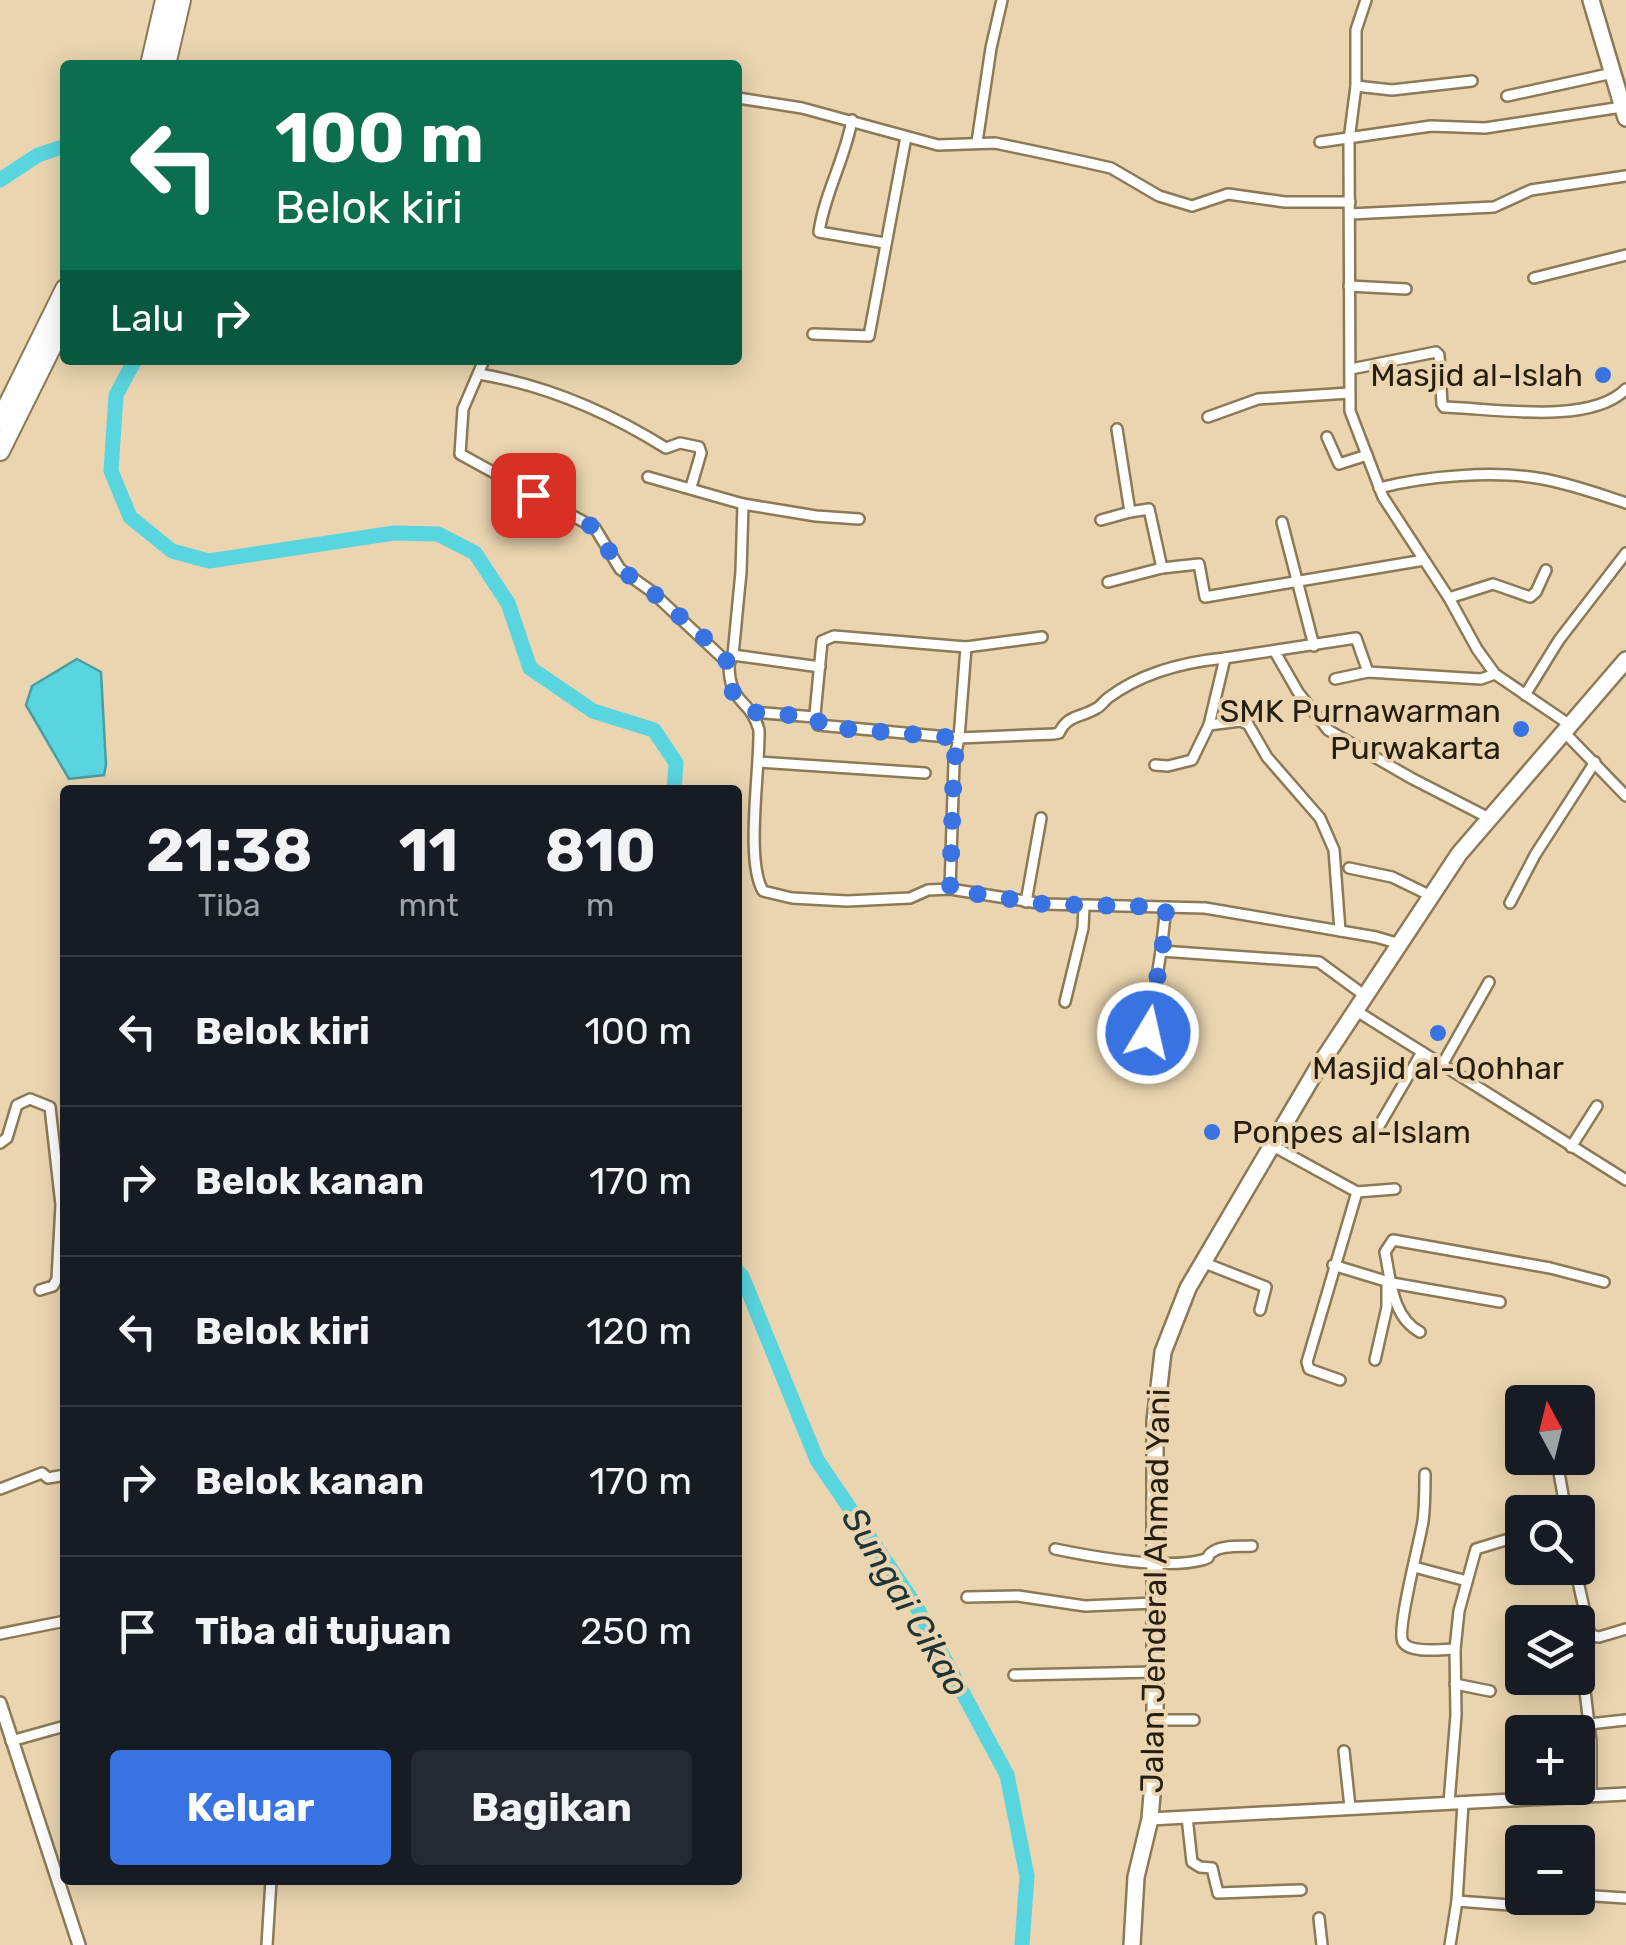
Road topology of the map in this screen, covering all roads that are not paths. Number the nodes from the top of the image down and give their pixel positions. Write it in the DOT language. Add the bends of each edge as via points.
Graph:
graph roads {
  1 [pos="165,0"];
  2 [pos="181,0"];
  3 [pos="1002,0"];
  4 [pos="1366,0"];
  5 [pos="1591,0"];
  6 [pos="151,60"];
  7 [pos="167,60"];
  8 [pos="1613,73"];
  9 [pos="1472,81"];
  10 [pos="1356,86"];
  11 [pos="1507,96"];
  12 [pos="742,99"];
  13 [pos="1624,112"];
  14 [pos="852,120"];
  15 [pos="906,137"];
  16 [pos="1349,140"];
  17 [pos="977,142"];
  18 [pos="1320,142"];
  19 [pos="1626,176"];
  20 [pos="1350,202"];
  21 [pos="1350,214"];
  22 [pos="886,244"];
  23 [pos="1626,255"];
  24 [pos="1534,278"];
  25 [pos="1349,286"];
  26 [pos="1406,289"];
  27 [pos="60,299"];
  28 [pos="60,330"];
  29 [pos="813,334"];
  30 [pos="482,365"];
  31 [pos="1352,369"];
  32 [pos="479,374"];
  33 [pos="1626,389"];
  34 [pos="1349,393"];
  35 [pos="1208,416"];
  36 [pos="0,421"];
  37 [pos="1118,429"];
  38 [pos="1327,437"];
  39 [pos="0,451"];
  40 [pos="1366,454"];
  41 [pos="648,476"];
  42 [pos="691,487"];
  43 [pos="1378,488"];
  44 [pos="1626,503"];
  45 [pos="743,504"];
  46 [pos="1130,512"];
  47 [pos="859,519"];
  48 [pos="1101,520"];
  49 [pos="1282,522"];
  50 [pos="1626,553"];
  51 [pos="1424,560"];
  52 [pos="1162,568"];
  53 [pos="1546,570"];
  54 [pos="1297,580"];
  55 [pos="1108,582"];
  56 [pos="1449,598"];
  57 [pos="1042,636"];
  58 [pos="1314,646"];
  59 [pos="966,648"];
  60 [pos="1275,652"];
  61 [pos="1225,658"];
  62 [pos="731,659"];
  63 [pos="1626,660"];
  64 [pos="820,667"];
  65 [pos="1368,672"];
  66 [pos="1495,674"];
  67 [pos="1335,679"];
  68 [pos="1526,695"];
  69 [pos="751,712"];
  70 [pos="815,717"];
  71 [pos="1209,725"];
  72 [pos="1567,728"];
  73 [pos="959,738"];
  74 [pos="759,762"];
  75 [pos="1594,762"];
  76 [pos="1156,765"];
  77 [pos="924,773"];
  78 [pos="1626,796"];
  79 [pos="1041,818"];
  80 [pos="1489,818"];
  81 [pos="1349,868"];
  82 [pos="950,890"];
  83 [pos="1429,895"];
  84 [pos="1026,902"];
  85 [pos="1510,904"];
  86 [pos="1084,907"];
  87 [pos="1166,907"];
  88 [pos="1340,931"];
  89 [pos="1400,944"];
  90 [pos="1161,951"];
  91 [pos="1490,982"];
  92 [pos="1364,995"];
  93 [pos="1064,1002"];
  94 [pos="1360,1014"];
  95 [pos="1148,1033"];
  96 [pos="1422,1052"];
  97 [pos="1442,1065"];
  98 [pos="1597,1106"];
  99 [pos="1378,1126"];
  100 [pos="0,1144"];
  101 [pos="1272,1146"];
  102 [pos="1571,1147"];
  103 [pos="1626,1180"];
  104 [pos="1395,1189"];
  105 [pos="1357,1192"];
  106 [pos="60,1195"];
  107 [pos="60,1223"];
  108 [pos="1202,1262"];
  109 [pos="1334,1265"];
  110 [pos="1604,1282"];
  111 [pos="1389,1283"];
  112 [pos="40,1290"];
  113 [pos="1500,1302"];
  114 [pos="1260,1310"];
  115 [pos="1420,1332"];
  116 [pos="1376,1360"];
  117 [pos="1340,1380"];
  118 [pos="1425,1474"];
  119 [pos="60,1477"];
  120 [pos="0,1489"];
  121 [pos="1505,1541"];
  122 [pos="1252,1546"];
  123 [pos="1055,1549"];
  124 [pos="1154,1562"];
  125 [pos="1414,1568"];
  126 [pos="1467,1581"];
  127 [pos="968,1597"];
  128 [pos="1154,1603"];
  129 [pos="60,1622"];
  130 [pos="1626,1629"];
  131 [pos="0,1634"];
  132 [pos="1595,1638"];
  133 [pos="1455,1649"];
  134 [pos="1155,1672"];
  135 [pos="1014,1675"];
  136 [pos="1455,1684"];
  137 [pos="1490,1691"];
  138 [pos="0,1703"];
  139 [pos="1156,1720"];
  140 [pos="1194,1720"];
  141 [pos="1626,1720"];
  142 [pos="3,1722"];
  143 [pos="1595,1723"];
  144 [pos="60,1727"];
  145 [pos="11,1741"];
  146 [pos="1344,1751"];
  147 [pos="1626,1794"];
  148 [pos="1595,1796"];
  149 [pos="1505,1800"];
  150 [pos="1456,1803"];
  151 [pos="1350,1807"];
  152 [pos="1187,1817"];
  153 [pos="1150,1819"];
  154 [pos="271,1885"];
  155 [pos="1301,1890"];
  156 [pos="1595,1896"];
  157 [pos="1626,1898"];
  158 [pos="1457,1902"];
  159 [pos="1505,1905"];
  160 [pos="1319,1918"];
  161 [pos="79,1945"];
  162 [pos="267,1945"];
  163 [pos="1132,1945"];
  164 [pos="1322,1945"];
  165 [pos="1450,1945"];
  1 -- 6 [label="highway"];
  2 -- 7 [label="highway"];
  3 -- 17 [label="street"];
  4 -- 10 [label="street" via="1356,30"];
  5 -- 8 [label="highway"];
  8 -- 11 [label="street"];
  8 -- 13 [label="highway"];
  9 -- 10 [label="street" via="1392,90"];
  10 -- 16 [label="street"];
  12 -- 14 [label="street"];
  13 -- 16 [label="street" via="1485,128 1431,126"];
  14 -- 15 [label="street"];
  14 -- 22 [label="street" via="819,232"];
  15 -- 17 [label="street" via="938,145"];
  15 -- 22 [label="street"];
  16 -- 18 [label="street"];
  16 -- 20 [label="street"];
  17 -- 20 [label="street" via="1111,168 1192,206 1228,194"];
  19 -- 21 [label="street" via="1531,190 1494,207"];
  20 -- 21 [label="street"];
  21 -- 25 [label="street"];
  22 -- 29 [label="street" via="869,337"];
  23 -- 24 [label="street"];
  25 -- 26 [label="street"];
  25 -- 31 [label="street"];
  27 -- 36 [label="highway"];
  28 -- 39 [label="highway"];
  30 -- 32 [label="street"];
  31 -- 33 [label="street" via="1436,352 1442,404 1501,412 1577,409"];
  31 -- 34 [label="street"];
  32 -- 42 [label="street" via="570,400 666,448 699,447"];
  32 -- 62 [label="street" via="464,409 461,456 595,528 620,569"];
  34 -- 35 [label="street" via="1258,399"];
  34 -- 40 [label="street"];
  37 -- 46 [label="street"];
  38 -- 40 [label="street" via="1339,464"];
  40 -- 43 [label="street"];
  41 -- 42 [label="street"];
  42 -- 45 [label="street"];
  43 -- 44 [label="street" via="1523,476"];
  43 -- 51 [label="street"];
  45 -- 47 [label="street"];
  45 -- 62 [label="street"];
  46 -- 48 [label="street"];
  46 -- 52 [label="street" via="1149,509"];
  49 -- 54 [label="street"];
  50 -- 68 [label="street" via="1558,640"];
  51 -- 54 [label="street"];
  51 -- 56 [label="street"];
  52 -- 54 [label="street" via="1198,563 1207,597"];
  52 -- 55 [label="street"];
  53 -- 56 [label="street" via="1530,597 1494,584"];
  54 -- 58 [label="street"];
  56 -- 66 [label="street"];
  57 -- 59 [label="street"];
  58 -- 60 [label="street"];
  58 -- 65 [label="street" via="1358,638"];
  59 -- 64 [label="street" via="828,637 822,640"];
  59 -- 73 [label="street"];
  60 -- 61 [label="street"];
  60 -- 80 [label="street" via="1328,730"];
  61 -- 71 [label="street"];
  61 -- 73 [label="street" via="1150,675 1066,720 1054,734"];
  62 -- 64 [label="street"];
  62 -- 69 [label="street" via="729,685"];
  63 -- 72 [label="highway, Jalan Jenderal Ahmad Yani"];
  64 -- 70 [label="street"];
  65 -- 66 [label="street" via="1481,679"];
  65 -- 67 [label="street"];
  66 -- 68 [label="street"];
  68 -- 72 [label="street"];
  69 -- 70 [label="street"];
  69 -- 74 [label="street" via="759,730"];
  70 -- 73 [label="street" via="823,727"];
  71 -- 76 [label="street" via="1190,762"];
  71 -- 88 [label="street" via="1248,724 1267,758 1320,818 1334,850"];
  72 -- 75 [label="street"];
  72 -- 80 [label="highway, Jalan Jenderal Ahmad Yani"];
  73 -- 82 [label="street"];
  74 -- 77 [label="street"];
  74 -- 82 [label="street" via="755,849 763,891 847,901"];
  75 -- 78 [label="street"];
  75 -- 85 [label="street"];
  79 -- 84 [label="street"];
  80 -- 83 [label="highway, Jalan Jenderal Ahmad Yani"];
  81 -- 83 [label="street" via="1392,877"];
  82 -- 84 [label="street"];
  83 -- 89 [label="highway, Jalan Jenderal Ahmad Yani"];
  84 -- 86 [label="street"];
  86 -- 87 [label="street"];
  86 -- 93 [label="street"];
  87 -- 88 [label="street"];
  87 -- 90 [label="street"];
  88 -- 89 [label="street"];
  89 -- 92 [label="highway, Jalan Jenderal Ahmad Yani"];
  90 -- 92 [label="street" via="1319,962"];
  90 -- 95 [label="street"];
  91 -- 97 [label="street"];
  92 -- 94 [label="highway, Jalan Jenderal Ahmad Yani"];
  94 -- 96 [label="street"];
  94 -- 101 [label="highway, Jalan Jenderal Ahmad Yani" via="1317,1069"];
  96 -- 97 [label="street"];
  96 -- 99 [label="street"];
  97 -- 102 [label="street"];
  98 -- 102 [label="street"];
  100 -- 106 [label="street" via="17,1105 30,1099 50,1108"];
  101 -- 105 [label="street"];
  101 -- 108 [label="highway, Jalan Jenderal Ahmad Yani"];
  102 -- 103 [label="street"];
  104 -- 105 [label="street"];
  105 -- 109 [label="street"];
  107 -- 112 [label="street" via="56,1283"];
  108 -- 114 [label="street" via="1266,1287"];
  108 -- 124 [label="highway, Jalan Jenderal Ahmad Yani" via="1171,1326 1158,1374"];
  109 -- 111 [label="street"];
  109 -- 117 [label="street" via="1307,1366"];
  110 -- 111 [label="street" via="1393,1240 1385,1252"];
  111 -- 113 [label="street"];
  111 -- 115 [label="street" via="1402,1320"];
  111 -- 116 [label="street"];
  118 -- 125 [label="street"];
  119 -- 120 [label="street" via="42,1473"];
  121 -- 126 [label="street" via="1476,1549"];
  122 -- 124 [label="street" via="1218,1550 1206,1559"];
  123 -- 124 [label="street"];
  124 -- 128 [label="highway, Jalan Jenderal Ahmad Yani"];
  125 -- 126 [label="street"];
  125 -- 133 [label="street" via="1402,1640 1414,1648"];
  126 -- 133 [label="street"];
  127 -- 128 [label="street" via="1085,1606"];
  128 -- 134 [label="highway, Jalan Jenderal Ahmad Yani"];
  129 -- 131 [label="street"];
  130 -- 132 [label="street"];
  133 -- 136 [label="street"];
  134 -- 135 [label="street"];
  134 -- 139 [label="highway, Jalan Jenderal Ahmad Yani"];
  136 -- 137 [label="street"];
  136 -- 150 [label="street"];
  138 -- 142 [label="street"];
  139 -- 140 [label="street"];
  139 -- 153 [label="highway, Jalan Jenderal Ahmad Yani"];
  141 -- 143 [label="street"];
  142 -- 145 [label="street"];
  144 -- 145 [label="street"];
  145 -- 161 [label="street"];
  146 -- 151 [label="street"];
  147 -- 148 [label="street"];
  149 -- 150 [label="street"];
  150 -- 151 [label="street"];
  150 -- 158 [label="street"];
  151 -- 152 [label="street"];
  152 -- 153 [label="street"];
  152 -- 155 [label="street" via="1192,1862 1212,1868 1218,1893"];
  153 -- 163 [label="highway, Jalan Jenderal Ahmad Yani" via="1136,1877"];
  154 -- 162 [label="street"];
  156 -- 157 [label="street"];
  158 -- 159 [label="street"];
  158 -- 165 [label="street"];
  160 -- 164 [label="street"];
}
